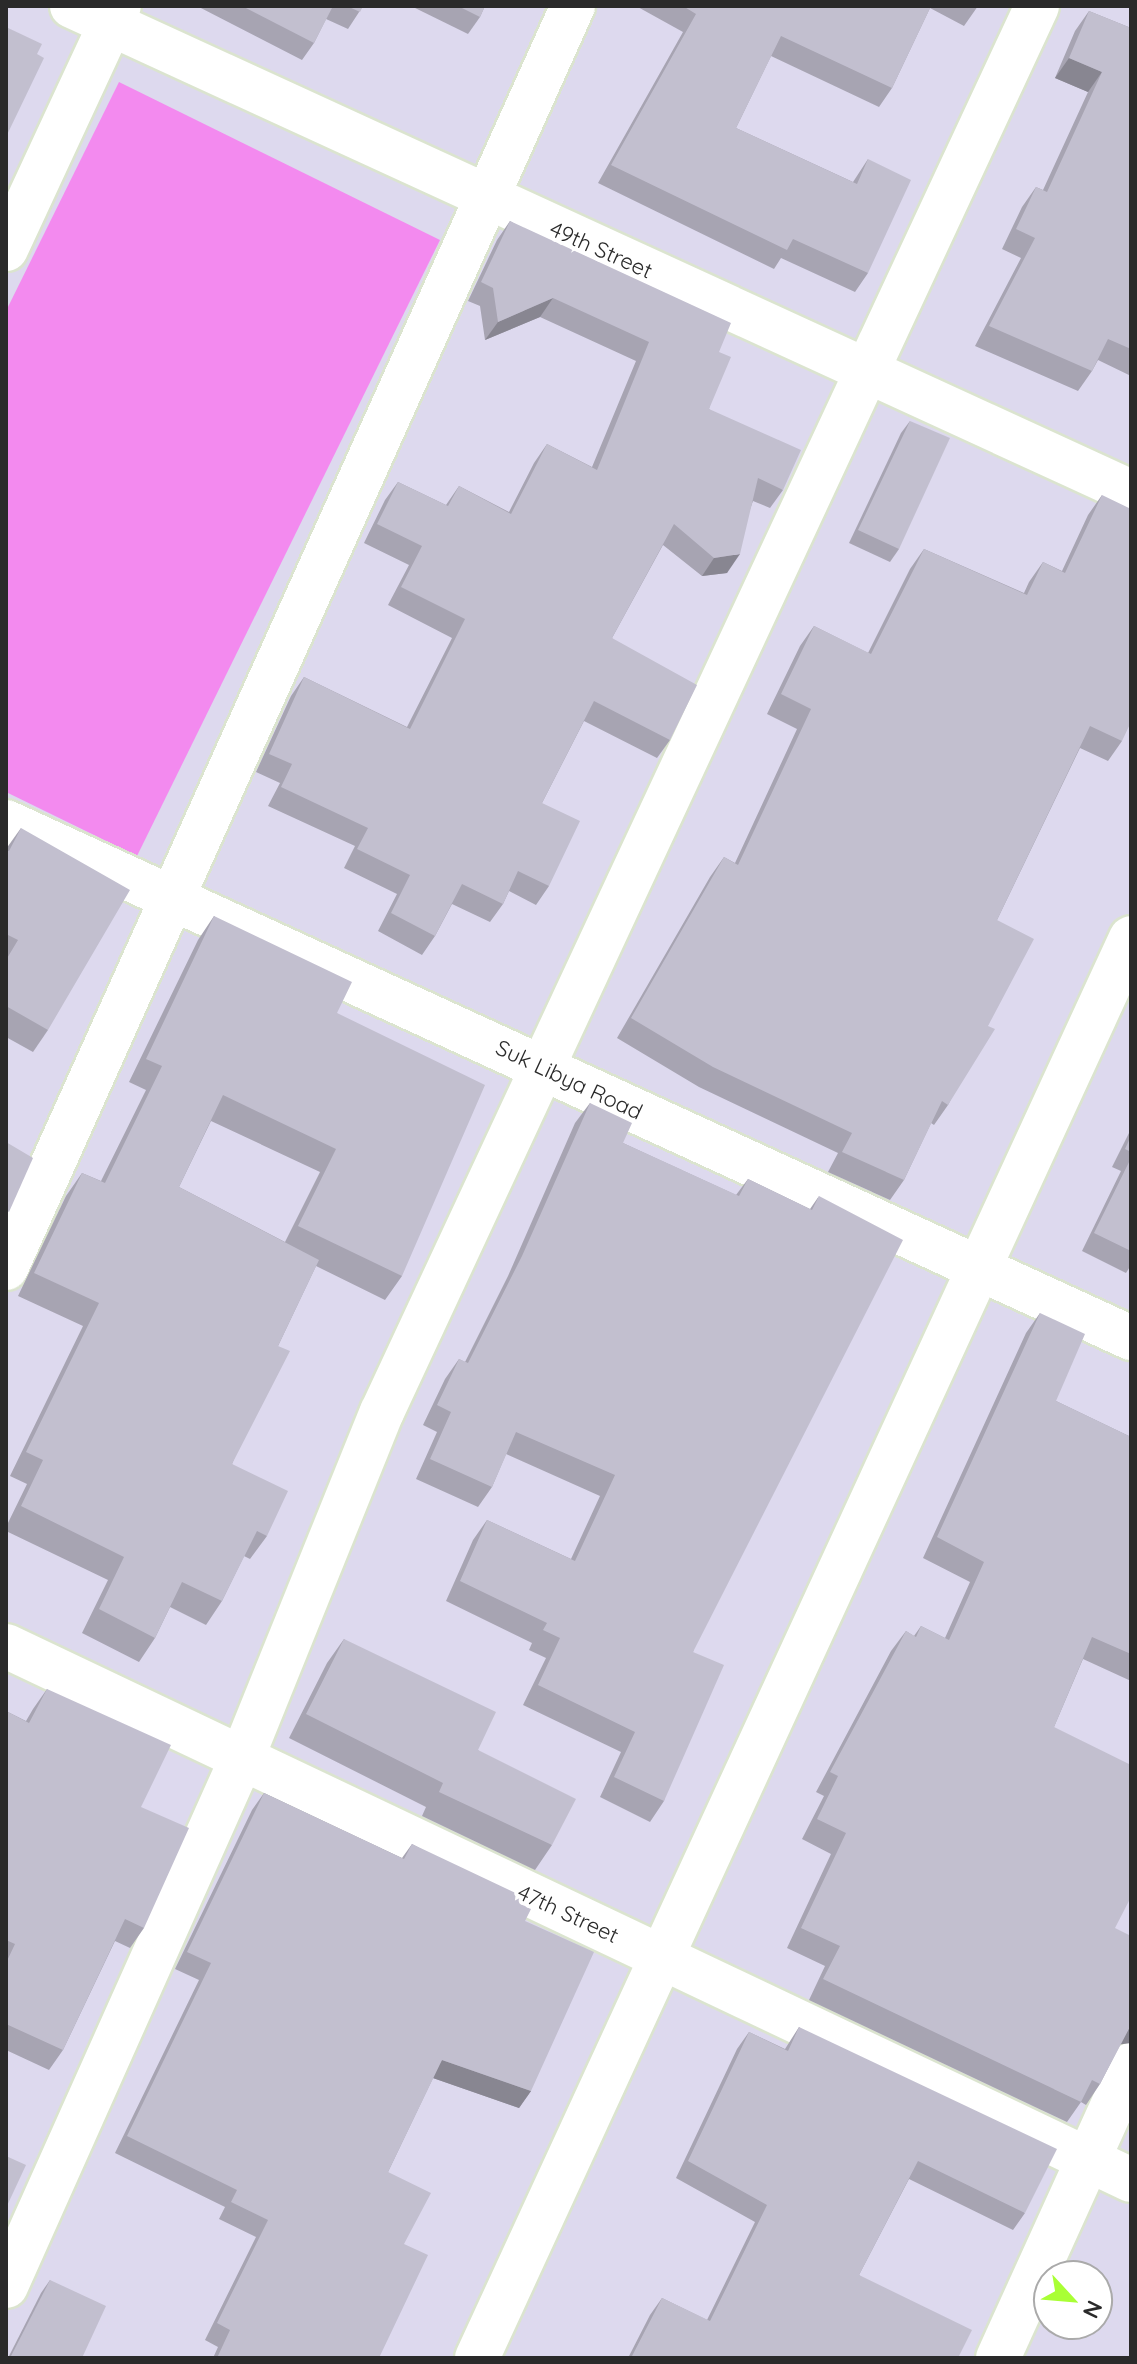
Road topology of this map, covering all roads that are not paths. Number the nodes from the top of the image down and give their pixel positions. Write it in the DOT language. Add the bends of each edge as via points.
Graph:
graph roads {
  1 [pos="573,6"];
  2 [pos="1037,6"];
  3 [pos="100,12"];
  4 [pos="485,200"];
  5 [pos="6,249"];
  6 [pos="867,370"];
  7 [pos="1131,492"];
  8 [pos="6,822"];
  9 [pos="170,898"];
  10 [pos="1131,938"];
  11 [pos="542,1068"];
  12 [pos="6,1268"];
  13 [pos="979,1268"];
  14 [pos="1131,1338"];
  15 [pos="6,1646"];
  16 [pos="242,1758"];
  17 [pos="662,1957"];
  18 [pos="1131,2065"];
  19 [pos="1088,2161"];
  20 [pos="1131,2180"];
  21 [pos="6,2286"];
  22 [pos="477,2358"];
  23 [pos="998,2358"];
  1 -- 4 [label="street"];
  2 -- 6 [label="street"];
  3 -- 4 [label="street, 49th Street"];
  3 -- 5 [label="street"];
  4 -- 6 [label="street, 49th Street"];
  4 -- 9 [label="street" via="326,569"];
  6 -- 7 [label="street, 49th Street"];
  6 -- 11 [label="street"];
  8 -- 9 [label="street, Suk Libya Road"];
  9 -- 11 [label="street, Suk Libya Road"];
  9 -- 12 [label="street"];
  10 -- 13 [label="street"];
  11 -- 13 [label="street, Suk Libya Road"];
  11 -- 16 [label="street" via="382,1412"];
  13 -- 14 [label="street, Suk Libya Road"];
  13 -- 17 [label="street"];
  15 -- 16 [label="street, 47th Street"];
  16 -- 17 [label="street, 47th Street"];
  16 -- 21 [label="street"];
  17 -- 19 [label="street, 47th Street"];
  17 -- 22 [label="street"];
  18 -- 19 [label="street"];
  19 -- 20 [label="street, 47th Street"];
  19 -- 23 [label="street"];
}
